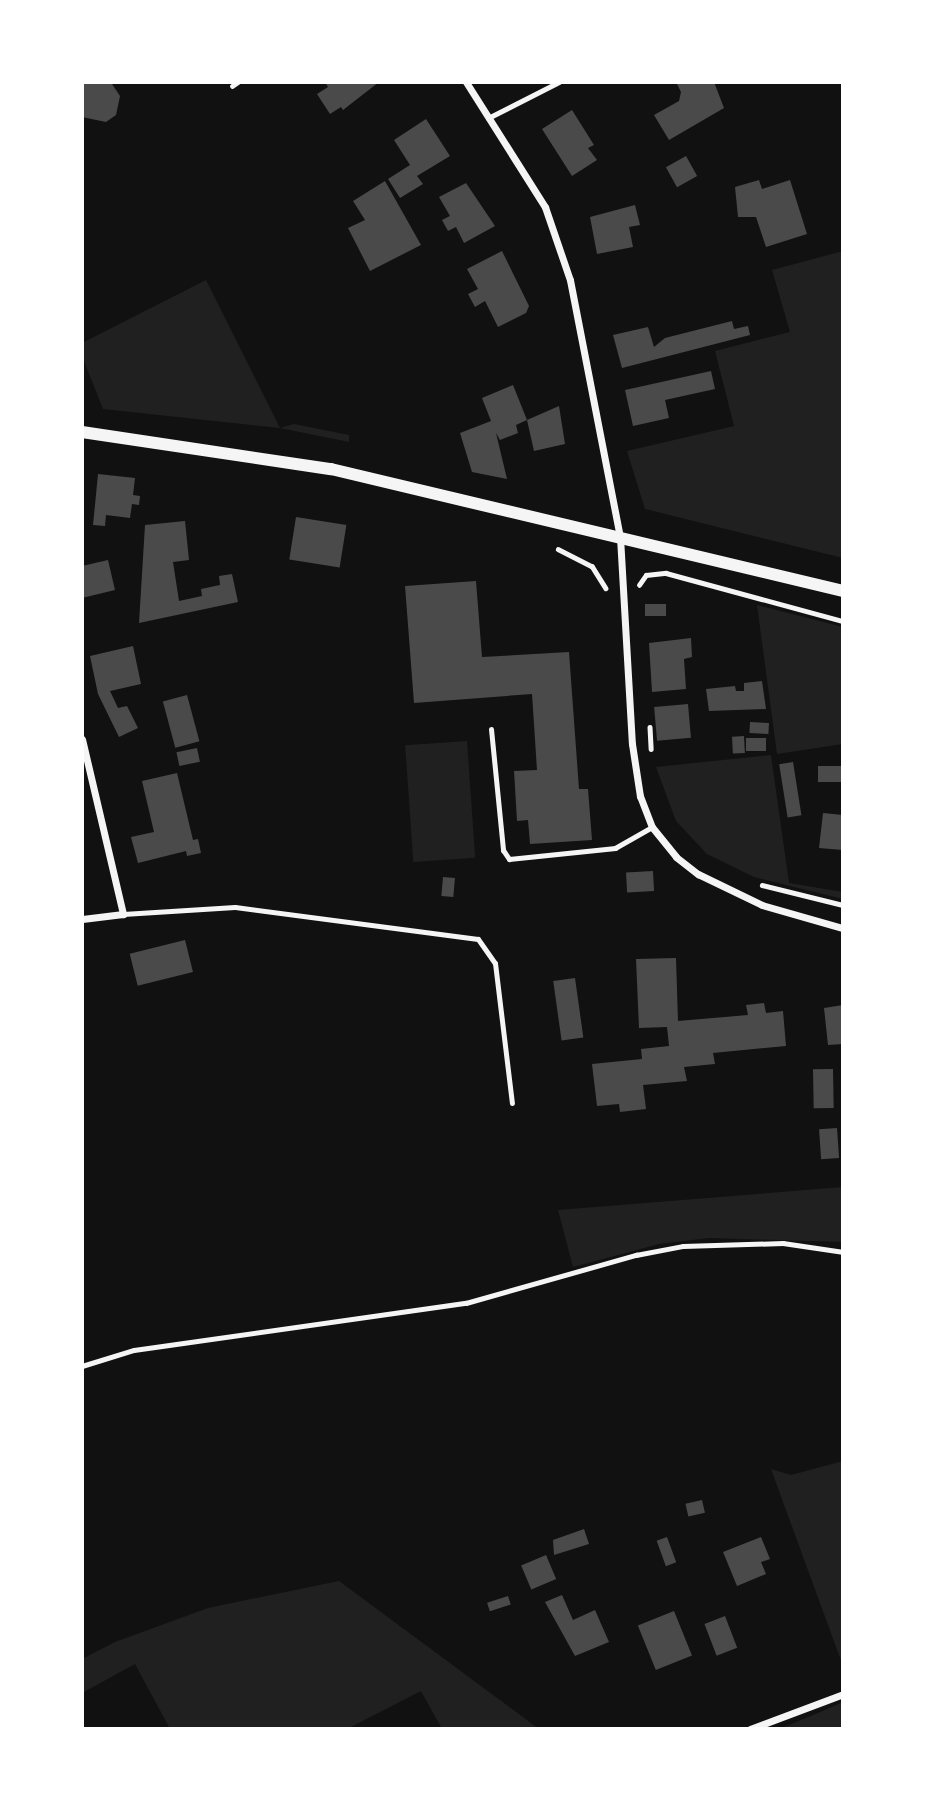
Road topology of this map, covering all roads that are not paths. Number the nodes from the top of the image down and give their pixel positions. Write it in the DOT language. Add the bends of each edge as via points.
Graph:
graph roads {
  1 [pos="466,82"];
  2 [pos="559,82"];
  3 [pos="488,118"];
  4 [pos="82,432"];
  5 [pos="620,537"];
  6 [pos="843,592"];
  7 [pos="491,729"];
  8 [pos="82,739"];
  9 [pos="652,827"];
  10 [pos="123,914"];
  11 [pos="82,919"];
  12 [pos="843,928"];
  13 [pos="512,1103"];
  14 [pos="843,1694"];
  15 [pos="750,1729"];
  1 -- 3 [label="street"];
  2 -- 3 [label="lane"];
  3 -- 5 [label="street" via="556,230 570,280"];
  4 -- 5 [label="street" via="331,469"];
  5 -- 6 [label="street"];
  5 -- 9 [label="street" via="632,744 640,796"];
  7 -- 9 [label="lane" via="503,850 509,859 615,848"];
  8 -- 10 [label="street"];
  9 -- 12 [label="street" via="676,858 698,874 762,905"];
  10 -- 11 [label="street"];
  10 -- 13 [label="lane" via="235,907 478,939 495,963"];
  14 -- 15 [label="street"];
}
